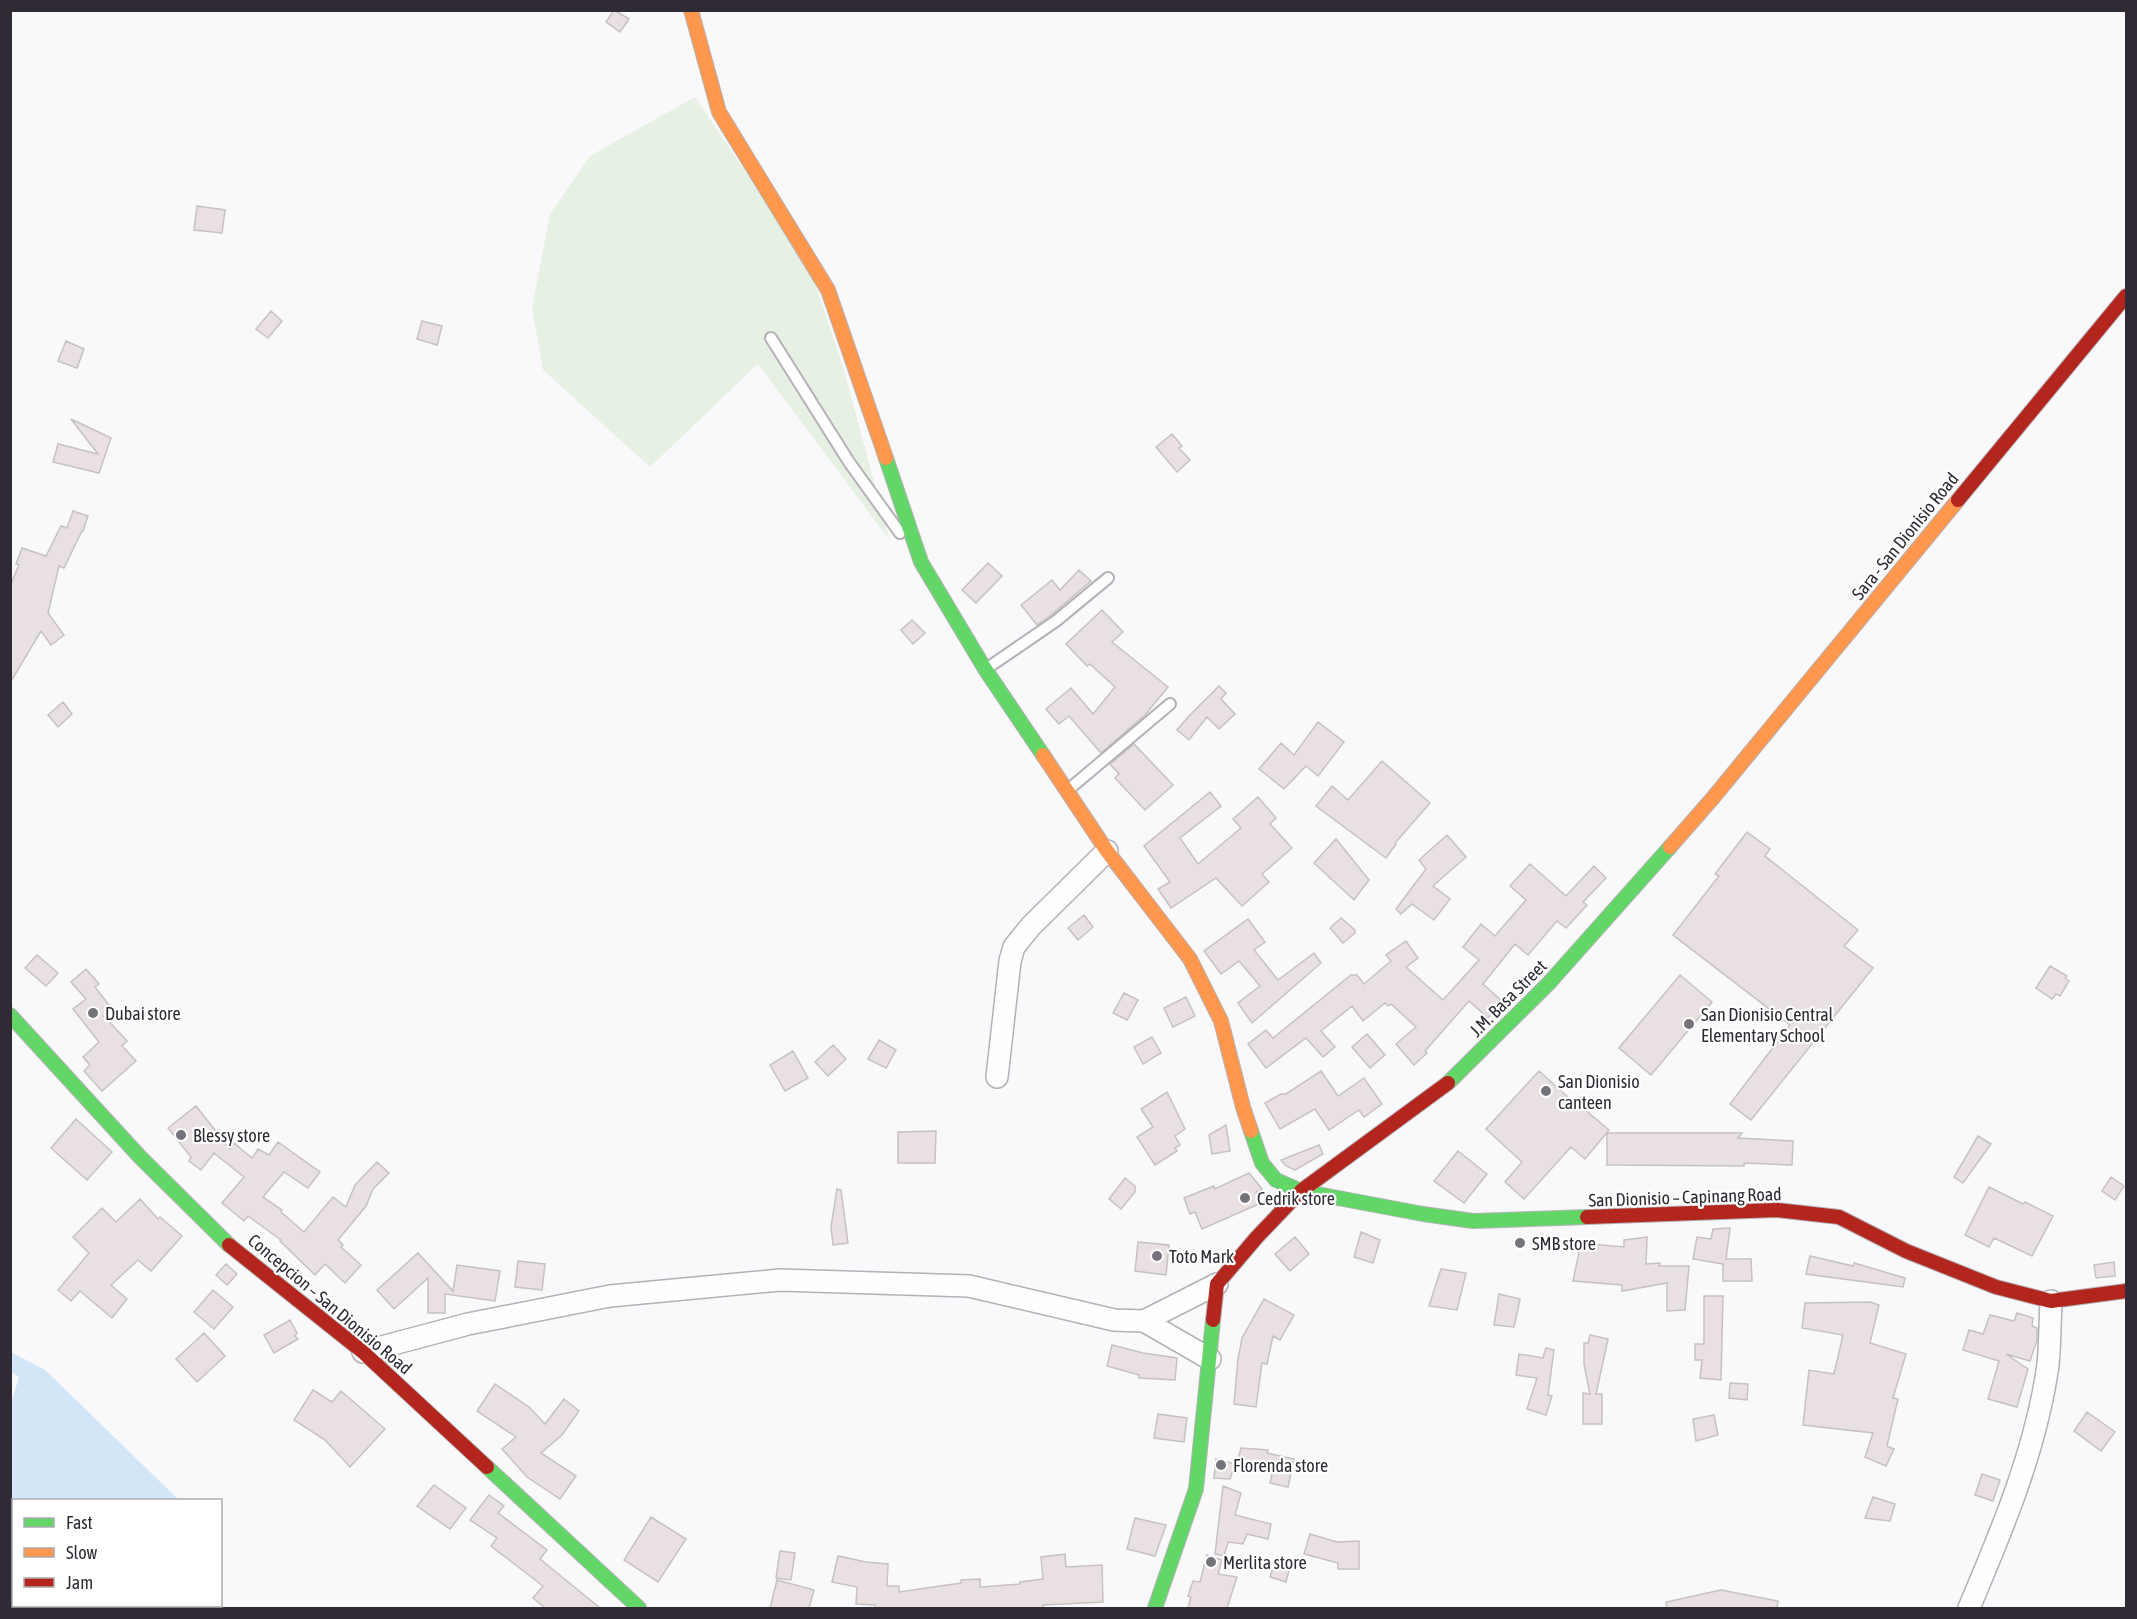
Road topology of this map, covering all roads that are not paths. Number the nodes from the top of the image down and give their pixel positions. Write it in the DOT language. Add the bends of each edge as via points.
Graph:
graph roads {
  1 [pos="691,10"];
  2 [pos="2127,296"];
  3 [pos="771,338"];
  4 [pos="921,562"];
  5 [pos="1108,578"];
  6 [pos="986,669"];
  7 [pos="1170,704"];
  8 [pos="1068,790"];
  9 [pos="1712,799"];
  10 [pos="1107,851"];
  11 [pos="10,1015"];
  12 [pos="997,1077"];
  13 [pos="1301,1191"];
  14 [pos="1217,1284"];
  15 [pos="2127,1291"];
  16 [pos="2051,1301"];
  17 [pos="1144,1321"];
  18 [pos="363,1352"];
  19 [pos="1210,1359"];
  20 [pos="639,1608"];
  21 [pos="1155,1608"];
  22 [pos="1969,1608"];
  1 -- 4 [label="main road, San Dionisio – Capinang Road" via="719,112 828,290"];
  2 -- 9 [label="main road, Sara - San Dionisio Road"];
  3 -- 4 [label="lane" via="849,462"];
  4 -- 6 [label="main road, San Dionisio – Capinang Road"];
  5 -- 6 [label="lane" via="1056,621"];
  6 -- 8 [label="main road, San Dionisio – Capinang Road"];
  7 -- 8 [label="lane"];
  8 -- 10 [label="main road, San Dionisio – Capinang Road"];
  9 -- 13 [label="main road, J.M. Basa Street" via="1549,983 1448,1083"];
  10 -- 12 [label="street" via="1014,947"];
  10 -- 13 [label="main road, San Dionisio – Capinang Road" via="1196,969 1221,1022 1262,1163 1276,1180"];
  11 -- 18 [label="main road, Concepcion – San Dionisio Road" via="140,1157 240,1255"];
  13 -- 14 [label="main road"];
  13 -- 16 [label="main road, San Dionisio – Capinang Road" via="1473,1221 1777,1210 1839,1217 1906,1251 1996,1287"];
  14 -- 17 [label="street"];
  14 -- 19 [label="main road"];
  15 -- 16 [label="main road, San Dionisio – Capinang Road"];
  16 -- 22 [label="street" via="2048,1365 2020,1479"];
  17 -- 18 [label="street" via="1114,1320 969,1286 780,1280 610,1296 468,1324"];
  17 -- 19 [label="street"];
  18 -- 20 [label="main road, Concepcion – San Dionisio Road"];
  19 -- 21 [label="main road" via="1196,1489"];
}
